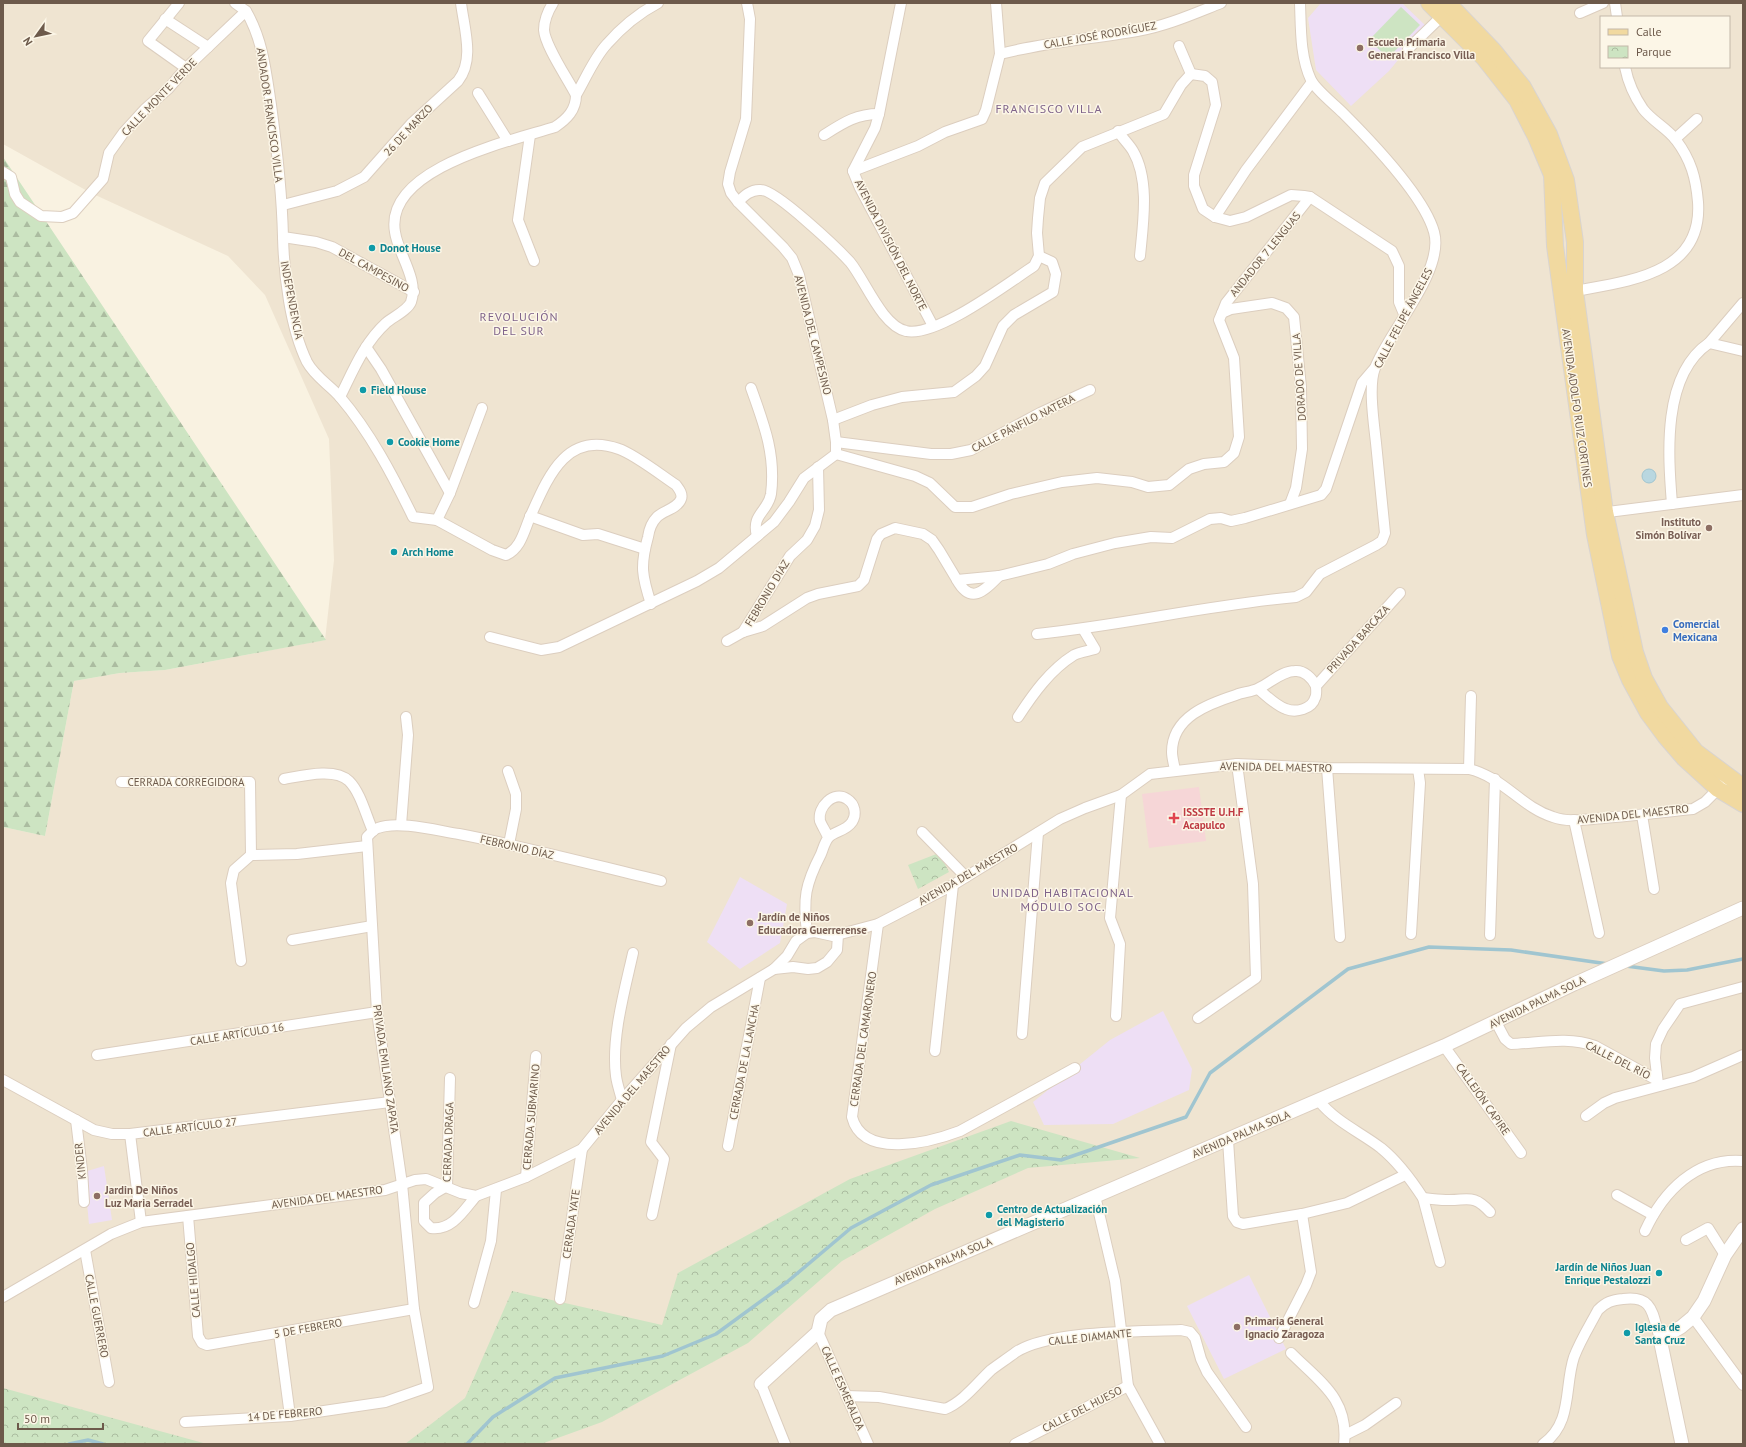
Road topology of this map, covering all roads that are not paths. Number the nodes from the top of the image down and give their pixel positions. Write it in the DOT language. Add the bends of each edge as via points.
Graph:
graph roads {
  1 [pos="179,3"];
  2 [pos="235,3"];
  3 [pos="461,3"];
  4 [pos="553,3"];
  5 [pos="658,3"];
  6 [pos="747,3"];
  7 [pos="901,3"];
  8 [pos="996,3"];
  9 [pos="1221,3"];
  10 [pos="1300,3"];
  11 [pos="1430,3"];
  12 [pos="1603,3"];
  13 [pos="1615,3"];
  14 [pos="1446,9"];
  15 [pos="246,11"];
  16 [pos="1580,13"];
  17 [pos="1617,16"];
  18 [pos="165,19"];
  19 [pos="1179,46"];
  20 [pos="208,47"];
  21 [pos="1408,49"];
  22 [pos="1000,54"];
  23 [pos="186,68"];
  24 [pos="1625,68"];
  25 [pos="1191,74"];
  26 [pos="1312,82"];
  27 [pos="478,93"];
  28 [pos="576,95"];
  29 [pos="879,114"];
  30 [pos="1697,119"];
  31 [pos="1118,132"];
  32 [pos="530,135"];
  33 [pos="824,135"];
  34 [pos="1675,139"];
  35 [pos="508,141"];
  36 [pos="853,171"];
  37 [pos="3,172"];
  38 [pos="1310,197"];
  39 [pos="738,202"];
  40 [pos="282,205"];
  41 [pos="1215,217"];
  42 [pos="284,237"];
  43 [pos="1039,256"];
  44 [pos="1140,256"];
  45 [pos="534,261"];
  46 [pos="1575,291"];
  47 [pos="414,292"];
  48 [pos="1743,303"];
  49 [pos="1222,312"];
  50 [pos="1404,314"];
  51 [pos="933,326"];
  52 [pos="1709,343"];
  53 [pos="366,347"];
  54 [pos="1743,351"];
  55 [pos="1374,369"];
  56 [pos="751,388"];
  57 [pos="1090,390"];
  58 [pos="340,397"];
  59 [pos="482,408"];
  60 [pos="833,420"];
  61 [pos="836,442"];
  62 [pos="836,454"];
  63 [pos="818,467"];
  64 [pos="450,494"];
  65 [pos="1743,495"];
  66 [pos="1290,504"];
  67 [pos="1672,504"];
  68 [pos="1599,514"];
  69 [pos="530,516"];
  70 [pos="437,520"];
  71 [pos="757,536"];
  72 [pos="645,549"];
  73 [pos="999,576"];
  74 [pos="957,580"];
  75 [pos="1400,592"];
  76 [pos="651,604"];
  77 [pos="1083,629"];
  78 [pos="743,632"];
  79 [pos="1037,634"];
  80 [pos="490,637"];
  81 [pos="727,641"];
  82 [pos="1316,686"];
  83 [pos="1258,689"];
  84 [pos="1471,696"];
  85 [pos="406,716"];
  86 [pos="1018,718"];
  87 [pos="1237,764"];
  88 [pos="1327,768"];
  89 [pos="1418,769"];
  90 [pos="1469,769"];
  91 [pos="1175,770"];
  92 [pos="508,771"];
  93 [pos="284,779"];
  94 [pos="1495,779"];
  95 [pos="121,782"];
  96 [pos="1723,783"];
  97 [pos="1743,787"];
  98 [pos="1120,796"];
  99 [pos="1743,804"];
  100 [pos="1642,815"];
  101 [pos="1574,820"];
  102 [pos="401,825"];
  103 [pos="373,831"];
  104 [pos="922,832"];
  105 [pos="1038,833"];
  106 [pos="828,837"];
  107 [pos="509,844"];
  108 [pos="367,846"];
  109 [pos="251,855"];
  110 [pos="966,876"];
  111 [pos="661,881"];
  112 [pos="953,885"];
  113 [pos="1654,889"];
  114 [pos="1743,908"];
  115 [pos="878,924"];
  116 [pos="372,926"];
  117 [pos="807,933"];
  118 [pos="1599,933"];
  119 [pos="1411,934"];
  120 [pos="838,935"];
  121 [pos="1490,935"];
  122 [pos="1340,937"];
  123 [pos="292,940"];
  124 [pos="633,953"];
  125 [pos="240,961"];
  126 [pos="774,969"];
  127 [pos="760,978"];
  128 [pos="1743,987"];
  129 [pos="376,1012"];
  130 [pos="1116,1016"];
  131 [pos="1198,1018"];
  132 [pos="1496,1022"];
  133 [pos="1022,1034"];
  134 [pos="671,1044"];
  135 [pos="1444,1046"];
  136 [pos="935,1051"];
  137 [pos="97,1055"];
  138 [pos="1743,1055"];
  139 [pos="536,1056"];
  140 [pos="1075,1068"];
  141 [pos="450,1078"];
  142 [pos="3,1080"];
  143 [pos="1658,1083"];
  144 [pos="622,1100"];
  145 [pos="1319,1101"];
  146 [pos="390,1102"];
  147 [pos="1586,1116"];
  148 [pos="76,1120"];
  149 [pos="130,1134"];
  150 [pos="1228,1140"];
  151 [pos="728,1146"];
  152 [pos="582,1149"];
  153 [pos="1521,1153"];
  154 [pos="1743,1161"];
  155 [pos="1405,1175"];
  156 [pos="526,1177"];
  157 [pos="402,1184"];
  158 [pos="447,1186"];
  159 [pos="496,1190"];
  160 [pos="1617,1195"];
  161 [pos="476,1196"];
  162 [pos="1095,1196"];
  163 [pos="1423,1198"];
  164 [pos="84,1202"];
  165 [pos="1490,1212"];
  166 [pos="1302,1214"];
  167 [pos="652,1215"];
  168 [pos="1653,1215"];
  169 [pos="188,1216"];
  170 [pos="141,1222"];
  171 [pos="1743,1229"];
  172 [pos="1645,1231"];
  173 [pos="1686,1240"];
  174 [pos="84,1250"];
  175 [pos="1724,1255"];
  176 [pos="1440,1262"];
  177 [pos="3,1297"];
  178 [pos="560,1299"];
  179 [pos="474,1303"];
  180 [pos="414,1309"];
  181 [pos="1693,1317"];
  182 [pos="818,1332"];
  183 [pos="1121,1332"];
  184 [pos="280,1333"];
  185 [pos="1279,1338"];
  186 [pos="1660,1339"];
  187 [pos="202,1343"];
  188 [pos="1291,1353"];
  189 [pos="109,1382"];
  190 [pos="761,1384"];
  191 [pos="1743,1385"];
  192 [pos="1128,1386"];
  193 [pos="846,1396"];
  194 [pos="1396,1403"];
  195 [pos="290,1416"];
  196 [pos="185,1422"];
  197 [pos="1246,1427"];
  198 [pos="1345,1439"];
  199 [pos="785,1444"];
  200 [pos="868,1444"];
  201 [pos="1015,1444"];
  202 [pos="1160,1444"];
  203 [pos="1543,1444"];
  204 [pos="1682,1444"];
  1 -- 18 [label="street"];
  2 -- 15 [label="street"];
  3 -- 40 [label="street, 26 DE MARZO" via="468,62 465,73 458,81 411,124 364,177 337,191"];
  4 -- 28 [label="street" via="546,17 544,30"];
  5 -- 28 [label="street" via="646,9 606,44"];
  6 -- 39 [label="street, AVENIDA DEL CAMPESINO" via="750,19 746,119 728,184"];
  7 -- 29 [label="street, AVENIDA DIVISIÓN DEL NORTE"];
  8 -- 22 [label="street"];
  9 -- 22 [label="street, CALLE JOSÉ RODRÍGUEZ" via="1177,21 1138,31"];
  10 -- 26 [label="street, CALLE FELIPE ÁNGELES" via="1302,53"];
  11 -- 14 [label="main road, AVENIDA ADOLFO RUIZ CORTINES"];
  12 -- 16 [label="street"];
  13 -- 17 [label="street"];
  14 -- 21 [label="street"];
  14 -- 46 [label="main road, AVENIDA ADOLFO RUIZ CORTINES" via="1493,50 1523,87 1549,134 1566,180 1575,242"];
  14 -- 68 [label="main road, AVENIDA ADOLFO RUIZ CORTINES" via="1517,100 1552,175 1554,246"];
  15 -- 20 [label="street, CALLE MONTE VERDE"];
  15 -- 40 [label="street, ANDADOR FRANCISCO VILLA" via="255,27 264,61"];
  18 -- 20 [label="street"];
  18 -- 23 [label="street" via="148,41"];
  19 -- 25 [label="street"];
  20 -- 23 [label="street, CALLE MONTE VERDE"];
  22 -- 36 [label="street" via="982,119"];
  23 -- 37 [label="street, CALLE MONTE VERDE" via="168,89 145,109 113,147 109,153 103,179 73,213 62,217 41,216 20,202 11,177"];
  24 -- 34 [label="street" via="1629,83 1643,109"];
  25 -- 31 [label="street" via="1181,85 1164,114"];
  25 -- 41 [label="street" via="1205,76 1212,82 1214,90 1216,105 1194,175 1194,186 1203,209"];
  26 -- 41 [label="street" via="1246,170"];
  26 -- 50 [label="street, CALLE FELIPE ÁNGELES" via="1362,132 1411,190 1435,233 1435,257 1427,276"];
  27 -- 35 [label="street"];
  28 -- 32 [label="street" via="576,103 564,120 555,127"];
  29 -- 33 [label="street" via="864,114"];
  29 -- 36 [label="street, AVENIDA DIVISIÓN DEL NORTE" via="875,128"];
  30 -- 34 [label="street"];
  31 -- 43 [label="street" via="1082,147 1045,183 1038,218"];
  31 -- 44 [label="street" via="1132,150 1140,173 1145,214"];
  32 -- 35 [label="street"];
  32 -- 45 [label="street" via="518,220"];
  34 -- 46 [label="street" via="1689,160 1696,183 1696,229 1689,244 1676,259 1646,277"];
  35 -- 47 [label="street" via="470,153 444,166 404,196 394,219 395,232"];
  36 -- 51 [label="street, AVENIDA DIVISIÓN DEL NORTE"];
  38 -- 41 [label="street" via="1291,195 1246,217 1230,221"];
  38 -- 49 [label="street, ANDADOR 7 LENGUAS" via="1226,303"];
  38 -- 50 [label="street" via="1392,250 1399,266 1399,302"];
  39 -- 51 [label="street" via="752,191 762,189 771,193 813,227 850,262 886,318 906,331 915,332"];
  39 -- 60 [label="street, AVENIDA DEL CAMPESINO" via="792,258 799,275"];
  40 -- 42 [label="street"];
  42 -- 47 [label="street, DEL CAMPESINO" via="332,247"];
  42 -- 58 [label="street, INDEPENDENCIA" via="289,291 298,337 308,362 318,377"];
  43 -- 51 [label="street" via="1034,266 1021,275 953,319"];
  43 -- 60 [label="street" via="1052,262 1056,274 1053,292 1014,315 1003,326 985,366 965,385 954,392 902,397"];
  46 -- 68 [label="main road, AVENIDA ADOLFO RUIZ CORTINES"];
  47 -- 53 [label="street, DEL CAMPESINO" via="411,304 386,323"];
  48 -- 52 [label="street"];
  49 -- 62 [label="street" via="1219,320 1221,328 1234,358 1239,437 1234,453 1224,462 1189,469 1169,485 1148,487 1132,482 1097,478 1062,482 1011,494 972,507 955,507 930,483 915,476"];
  49 -- 66 [label="street, DORADO DE VILLA" via="1272,303 1286,308 1294,318 1301,387 1302,449 1296,488"];
  50 -- 55 [label="street, CALLE FELIPE ÁNGELES"];
  52 -- 54 [label="street"];
  52 -- 67 [label="street" via="1691,361 1680,381 1674,404 1669,457"];
  53 -- 58 [label="street, DEL CAMPESINO"];
  53 -- 64 [label="street" via="382,369"];
  55 -- 66 [label="street" via="1362,383 1326,489 1321,495"];
  55 -- 77 [label="street, CALLE FELIPE ÁNGELES" via="1373,419 1385,533 1382,541 1320,574 1306,592 1296,597 1214,607"];
  56 -- 71 [label="street" via="771,449 770,497 756,520 754,527"];
  57 -- 61 [label="street, CALLE PÁNFILO NATERA" via="964,452 931,454"];
  58 -- 70 [label="street, INDEPENDENCIA" via="366,434 413,517"];
  59 -- 64 [label="street"];
  60 -- 61 [label="street, AVENIDA DEL CAMPESINO"];
  61 -- 62 [label="street, AVENIDA DEL CAMPESINO"];
  62 -- 63 [label="street"];
  63 -- 71 [label="street" via="804,478 774,522"];
  63 -- 78 [label="street, FEBRONIO DIAZ" via="819,510 815,526 807,540 790,556"];
  64 -- 70 [label="street"];
  65 -- 67 [label="street"];
  66 -- 73 [label="street" via="1231,521 1221,518 1210,519 1172,538 1151,537 1115,543"];
  67 -- 68 [label="street"];
  68 -- 96 [label="main road, AVENIDA ADOLFO RUIZ CORTINES" via="1595,535 1620,656 1630,680 1648,713 1684,758"];
  69 -- 70 [label="street" via="519,545 506,555"];
  69 -- 72 [label="street" via="583,535 598,534"];
  69 -- 72 [label="street" via="563,457 587,446 602,444 621,449 676,485 681,493 677,505 657,517 650,526"];
  71 -- 76 [label="street" via="719,568"];
  72 -- 76 [label="street" via="643,578"];
  73 -- 74 [label="street"];
  73 -- 74 [label="street" via="982,592 968,594 962,590"];
  74 -- 78 [label="street" via="932,540 923,534 895,528 881,534 864,580 858,586 813,596 762,626"];
  75 -- 82 [label="street, PRIVADA BARCAZA"];
  76 -- 80 [label="street" via="559,647 541,650"];
  77 -- 79 [label="street, CALLE FELIPE ÁNGELES"];
  77 -- 86 [label="street" via="1095,649 1075,654 1054,671"];
  78 -- 81 [label="street"];
  82 -- 83 [label="street" via="1305,674 1295,670"];
  82 -- 83 [label="street, PRIVADA BARCAZA" via="1316,698 1312,704 1297,710 1286,709"];
  83 -- 91 [label="street" via="1235,695 1191,714 1177,731 1172,751"];
  84 -- 90 [label="street"];
  85 -- 102 [label="street" via="408,735"];
  87 -- 88 [label="street, AVENIDA DEL MAESTRO"];
  87 -- 91 [label="street, AVENIDA DEL MAESTRO"];
  87 -- 131 [label="street" via="1253,884 1256,978"];
  88 -- 89 [label="street, AVENIDA DEL MAESTRO"];
  88 -- 122 [label="street"];
  89 -- 90 [label="street, AVENIDA DEL MAESTRO"];
  89 -- 119 [label="street" via="1420,783"];
  90 -- 94 [label="street, AVENIDA DEL MAESTRO" via="1483,772"];
  91 -- 98 [label="street, AVENIDA DEL MAESTRO" via="1150,774"];
  92 -- 107 [label="street" via="516,794 516,809"];
  93 -- 103 [label="street" via="314,773 344,777 353,787"];
  94 -- 101 [label="street, AVENIDA DEL MAESTRO" via="1536,809 1553,817"];
  94 -- 121 [label="street"];
  95 -- 109 [label="street, CERRADA CORREGIDORA" via="250,782"];
  96 -- 97 [label="main road, AVENIDA ADOLFO RUIZ CORTINES"];
  96 -- 99 [label="main road, AVENIDA ADOLFO RUIZ CORTINES"];
  96 -- 100 [label="street, AVENIDA DEL MAESTRO" via="1705,802 1692,809"];
  98 -- 105 [label="street, AVENIDA DEL MAESTRO" via="1085,808"];
  98 -- 130 [label="street" via="1110,918 1120,944"];
  100 -- 101 [label="street, AVENIDA DEL MAESTRO"];
  100 -- 113 [label="street"];
  101 -- 118 [label="street"];
  102 -- 103 [label="street, FEBRONIO DÍAZ" via="379,827"];
  102 -- 107 [label="street, FEBRONIO DÍAZ"];
  103 -- 108 [label="street, PRIVADA EMILIANO ZAPATA" via="367,838"];
  104 -- 110 [label="street"];
  105 -- 110 [label="street, AVENIDA DEL MAESTRO"];
  105 -- 133 [label="street"];
  106 -- 117 [label="street" via="809,878 805,895"];
  107 -- 111 [label="street, FEBRONIO DÍAZ"];
  108 -- 109 [label="street" via="297,854"];
  108 -- 116 [label="street, PRIVADA EMILIANO ZAPATA"];
  109 -- 125 [label="street" via="234,870 231,883"];
  110 -- 112 [label="street, AVENIDA DEL MAESTRO"];
  112 -- 115 [label="street, AVENIDA DEL MAESTRO"];
  112 -- 136 [label="street"];
  114 -- 132 [label="street, AVENIDA PALMA SOLA" via="1628,958"];
  115 -- 120 [label="street, AVENIDA DEL MAESTRO"];
  115 -- 140 [label="street, CERRADA DEL CAMARONERO" via="852,1116 854,1126 860,1133 890,1144 915,1144 942,1138 960,1131"];
  116 -- 123 [label="street"];
  116 -- 129 [label="street, PRIVADA EMILIANO ZAPATA"];
  117 -- 120 [label="street, AVENIDA DEL MAESTRO"];
  117 -- 126 [label="street, AVENIDA DEL MAESTRO" via="796,941 787,956"];
  120 -- 126 [label="street, AVENIDA DEL MAESTRO" via="837,950 827,962 817,968"];
  124 -- 144 [label="street" via="621,1004 616,1052 616,1075"];
  126 -- 127 [label="street, AVENIDA DEL MAESTRO"];
  127 -- 134 [label="street, AVENIDA DEL MAESTRO" via="711,1007"];
  127 -- 151 [label="street, CERRADA DE LA LANCHA"];
  128 -- 143 [label="street" via="1680,1004 1656,1044"];
  129 -- 137 [label="street, CALLE ARTÍCULO 16"];
  129 -- 146 [label="street, PRIVADA EMILIANO ZAPATA"];
  132 -- 135 [label="street, AVENIDA PALMA SOLA"];
  132 -- 143 [label="street, CALLE DEL RÍO" via="1505,1039 1511,1044 1564,1040 1584,1042"];
  134 -- 144 [label="street, AVENIDA DEL MAESTRO"];
  134 -- 167 [label="street" via="651,1142 664,1159"];
  135 -- 145 [label="street, AVENIDA PALMA SOLA"];
  135 -- 153 [label="street, CALLEJÓN CAPIRE"];
  138 -- 143 [label="street" via="1707,1072"];
  139 -- 156 [label="street, CERRADA SUBMARINO"];
  141 -- 158 [label="street, CERRADA DRAGA"];
  142 -- 148 [label="street, CALLE ARTÍCULO 27"];
  143 -- 147 [label="street" via="1604,1103"];
  144 -- 152 [label="street, AVENIDA DEL MAESTRO"];
  145 -- 150 [label="street, AVENIDA PALMA SOLA"];
  145 -- 155 [label="street" via="1329,1114 1381,1148"];
  146 -- 149 [label="street, CALLE ARTÍCULO 27"];
  146 -- 157 [label="street, PRIVADA EMILIANO ZAPATA"];
  148 -- 149 [label="street, CALLE ARTÍCULO 27" via="94,1130"];
  148 -- 164 [label="street, KINDER"];
  149 -- 170 [label="street"];
  150 -- 162 [label="street, AVENIDA PALMA SOLA"];
  150 -- 166 [label="street" via="1233,1216 1237,1222 1243,1224"];
  152 -- 156 [label="street, AVENIDA DEL MAESTRO"];
  152 -- 178 [label="street, CERRADA YATE"];
  154 -- 168 [label="street" via="1715,1162 1698,1171 1675,1186"];
  155 -- 163 [label="street"];
  155 -- 166 [label="street" via="1349,1202"];
  156 -- 159 [label="street, AVENIDA DEL MAESTRO"];
  157 -- 158 [label="street, AVENIDA DEL MAESTRO" via="426,1179"];
  157 -- 169 [label="street, AVENIDA DEL MAESTRO" via="385,1190"];
  157 -- 180 [label="street, PRIVADA EMILIANO ZAPATA"];
  158 -- 161 [label="street, AVENIDA DEL MAESTRO" via="461,1193"];
  158 -- 161 [label="street, CERRADA DRAGA" via="424,1203 424,1220 432,1228 440,1229 450,1224"];
  159 -- 161 [label="street, AVENIDA DEL MAESTRO"];
  159 -- 179 [label="street" via="491,1241"];
  160 -- 168 [label="street"];
  162 -- 182 [label="street, AVENIDA PALMA SOLA" via="831,1310 821,1319"];
  162 -- 183 [label="street" via="1115,1281"];
  163 -- 165 [label="street" via="1475,1199"];
  163 -- 176 [label="street"];
  166 -- 185 [label="street" via="1311,1272"];
  168 -- 172 [label="street"];
  169 -- 170 [label="street, AVENIDA DEL MAESTRO"];
  169 -- 187 [label="street, CALLE HIDALGO" via="198,1336"];
  170 -- 174 [label="street, AVENIDA DEL MAESTRO" via="111,1234"];
  171 -- 175 [label="street"];
  173 -- 175 [label="street" via="1708,1228"];
  174 -- 177 [label="street, AVENIDA DEL MAESTRO"];
  174 -- 189 [label="street, CALLE GUERRERO"];
  175 -- 181 [label="street" via="1704,1301"];
  180 -- 184 [label="street, 5 DE FEBRERO"];
  180 -- 195 [label="street, 14 DE FEBRERO" via="428,1387 385,1402"];
  181 -- 186 [label="street"];
  181 -- 191 [label="street"];
  182 -- 190 [label="street, AVENIDA PALMA SOLA"];
  182 -- 193 [label="street, CALLE ESMERALDA"];
  183 -- 192 [label="street"];
  183 -- 193 [label="street, CALLE DIAMANTE" via="1055,1340 1027,1347 992,1370 954,1406 945,1410 879,1397"];
  183 -- 197 [label="street, CALLE DIAMANTE" via="1190,1332 1195,1338 1200,1359 1207,1372"];
  184 -- 187 [label="street, 5 DE FEBRERO" via="207,1345"];
  184 -- 195 [label="street"];
  186 -- 203 [label="street" via="1651,1312 1643,1300 1611,1300 1604,1304 1598,1310 1574,1357 1565,1412 1552,1436"];
  186 -- 204 [label="street"];
  188 -- 198 [label="street" via="1336,1399 1342,1412"];
  190 -- 199 [label="street"];
  192 -- 201 [label="street, CALLE DEL HUESO"];
  192 -- 202 [label="street"];
  193 -- 200 [label="street, CALLE ESMERALDA"];
  194 -- 198 [label="street"];
  195 -- 196 [label="street, 14 DE FEBRERO"];
}
